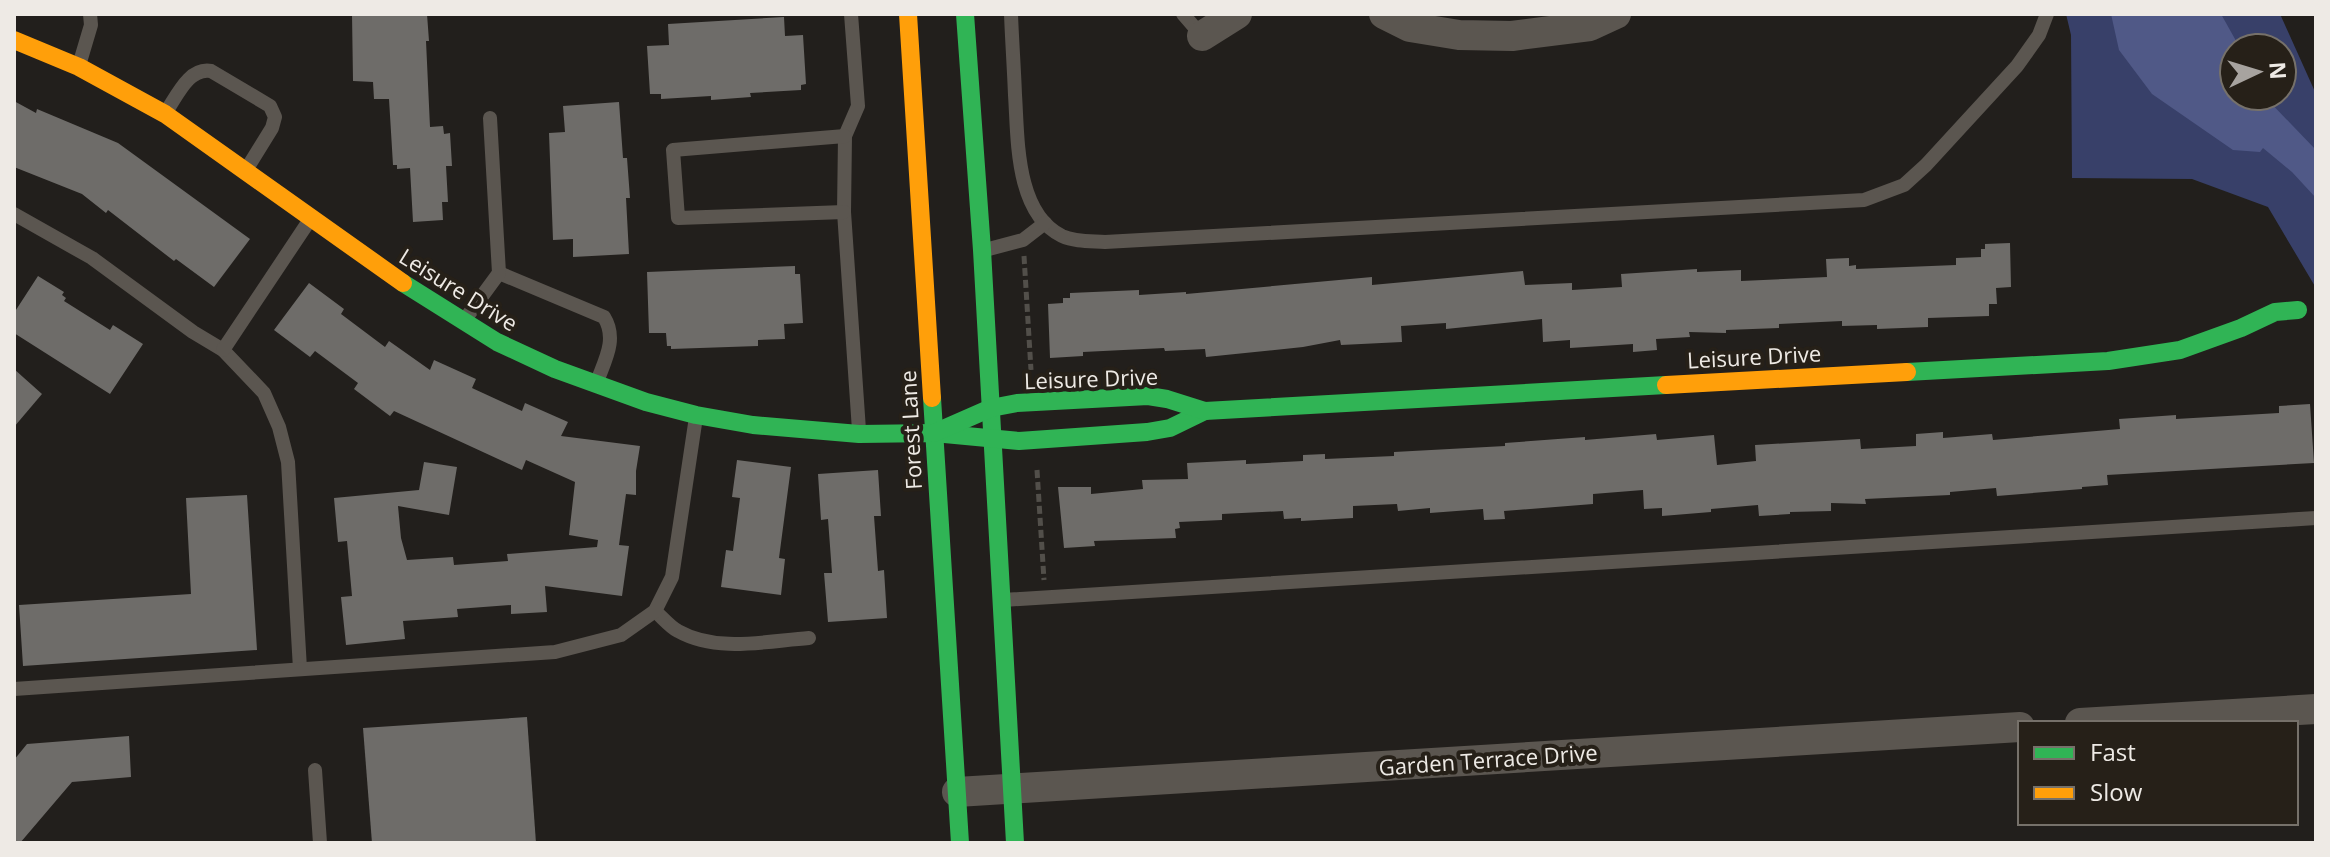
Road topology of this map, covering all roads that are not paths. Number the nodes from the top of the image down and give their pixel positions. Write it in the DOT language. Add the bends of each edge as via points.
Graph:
graph roads {
  1 [pos="90,14"];
  2 [pos="851,14"];
  3 [pos="908,14"];
  4 [pos="965,14"];
  5 [pos="1011,14"];
  6 [pos="1237,14"];
  7 [pos="1384,14"];
  8 [pos="1616,14"];
  9 [pos="2047,14"];
  10 [pos="1192,25"];
  11 [pos="14,40"];
  12 [pos="79,67"];
  13 [pos="165,114"];
  14 [pos="490,118"];
  15 [pos="845,136"];
  16 [pos="246,170"];
  17 [pos="844,212"];
  18 [pos="14,214"];
  19 [pos="310,219"];
  20 [pos="1045,223"];
  21 [pos="982,250"];
  22 [pos="499,273"];
  23 [pos="2307,318"];
  24 [pos="463,322"];
  25 [pos="223,350"];
  26 [pos="596,386"];
  27 [pos="991,408"];
  28 [pos="1205,411"];
  29 [pos="696,415"];
  30 [pos="934,433"];
  31 [pos="859,434"];
  32 [pos="993,439"];
  33 [pos="2316,518"];
  34 [pos="1001,600"];
  35 [pos="655,611"];
  36 [pos="809,638"];
  37 [pos="300,669"];
  38 [pos="14,689"];
  39 [pos="2316,709"];
  40 [pos="2114,721"];
  41 [pos="2018,727"];
  42 [pos="315,770"];
  43 [pos="1011,789"];
  44 [pos="957,792"];
  45 [pos="320,843"];
  46 [pos="960,843"];
  47 [pos="1015,843"];
  1 -- 12 [label="lane"];
  2 -- 15 [label="lane" via="858,106"];
  3 -- 30 [label="street, Forest Lane"];
  4 -- 21 [label="street"];
  5 -- 20 [label="lane" via="1019,159 1033,205"];
  6 -- 10 [label="street"];
  7 -- 8 [label="street" via="1410,27 1512,36 1590,26"];
  9 -- 20 [label="lane" via="2017,66 1926,165 1904,185 1864,200 1105,242 1060,235"];
  11 -- 12 [label="street, Leisure Drive"];
  12 -- 13 [label="street, Leisure Drive"];
  13 -- 16 [label="street, Leisure Drive"];
  13 -- 16 [label="lane" via="201,69 270,106 272,128"];
  14 -- 22 [label="lane"];
  15 -- 17 [label="lane"];
  15 -- 17 [label="lane" via="673,150 678,218"];
  16 -- 19 [label="street, Leisure Drive"];
  17 -- 31 [label="lane"];
  18 -- 25 [label="lane" via="92,258"];
  19 -- 24 [label="street, Leisure Drive"];
  19 -- 25 [label="lane"];
  20 -- 21 [label="lane" via="1023,240"];
  21 -- 27 [label="street"];
  22 -- 24 [label="lane"];
  22 -- 26 [label="lane" via="604,317 610,347"];
  23 -- 28 [label="street, Leisure Drive" via="2275,312 2180,350 2108,361"];
  24 -- 26 [label="street, Leisure Drive"];
  25 -- 37 [label="lane" via="264,393 288,462"];
  26 -- 29 [label="street, Leisure Drive"];
  27 -- 28 [label="street, Leisure Drive" via="1148,396"];
  27 -- 30 [label="street, Leisure Drive"];
  27 -- 32 [label="street"];
  28 -- 32 [label="street, Leisure Drive" via="1170,428 1147,432"];
  29 -- 31 [label="street, Leisure Drive"];
  29 -- 35 [label="lane" via="672,577"];
  30 -- 31 [label="street, Leisure Drive"];
  30 -- 32 [label="street, Leisure Drive"];
  30 -- 44 [label="street, Forest Lane"];
  32 -- 34 [label="street"];
  33 -- 34 [label="lane"];
  34 -- 43 [label="street"];
  35 -- 36 [label="lane" via="677,631 699,639 731,644"];
  35 -- 37 [label="lane" via="621,635 555,652"];
  37 -- 38 [label="lane"];
  39 -- 40 [label="street"];
  41 -- 43 [label="street, Garden Terrace Drive"];
  42 -- 45 [label="lane"];
  43 -- 44 [label="street, Garden Terrace Drive"];
  43 -- 47 [label="street"];
  44 -- 46 [label="street, Forest Lane"];
}
